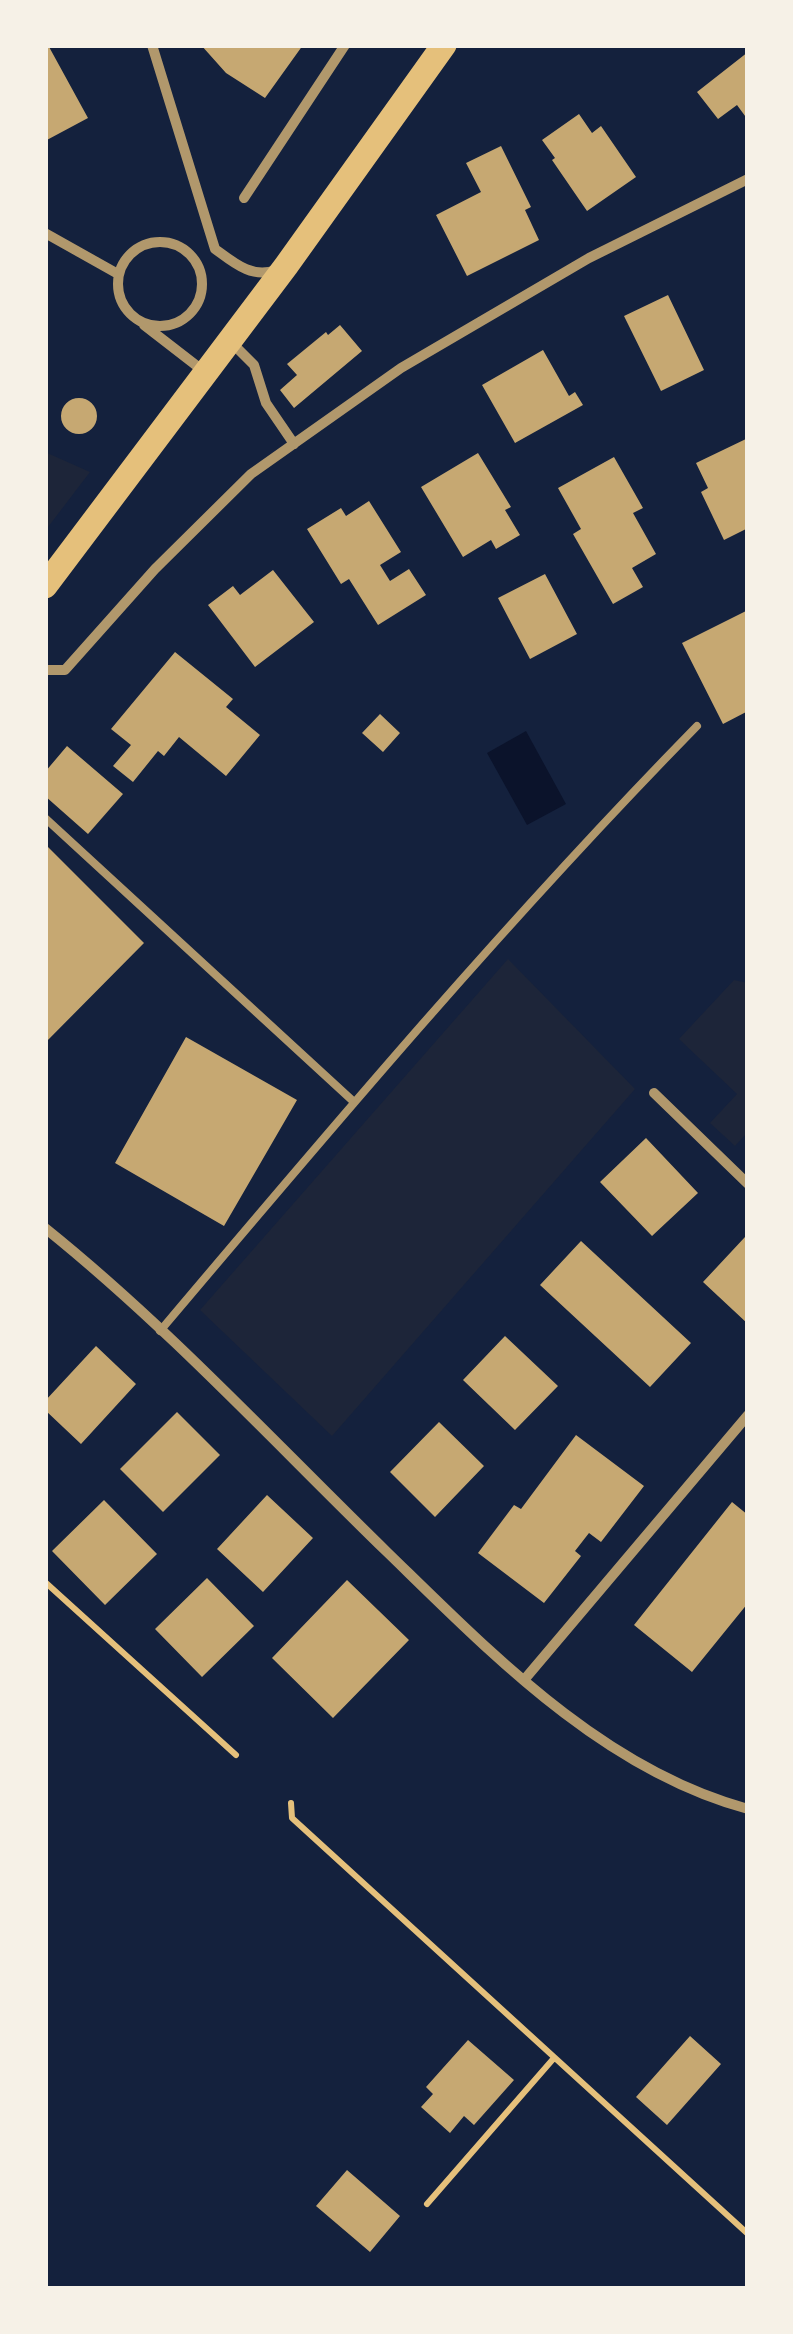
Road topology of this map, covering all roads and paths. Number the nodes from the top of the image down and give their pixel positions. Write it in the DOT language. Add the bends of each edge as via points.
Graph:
graph roads {
  1 [pos="152,45"];
  2 [pos="345,45"];
  3 [pos="442,45"];
  4 [pos="748,178"];
  5 [pos="244,198"];
  6 [pos="45,233"];
  7 [pos="286,266"];
  8 [pos="118,274"];
  9 [pos="135,319"];
  10 [pos="230,341"];
  11 [pos="206,373"];
  12 [pos="294,444"];
  13 [pos="45,586"];
  14 [pos="45,670"];
  15 [pos="697,726"];
  16 [pos="45,818"];
  17 [pos="654,1093"];
  18 [pos="354,1102"];
  19 [pos="748,1184"];
  20 [pos="45,1228"];
  21 [pos="160,1331"];
  22 [pos="748,1415"];
  23 [pos="45,1582"];
  24 [pos="524,1680"];
  25 [pos="236,1755"];
  26 [pos="291,1802"];
  27 [pos="748,1809"];
  28 [pos="554,2058"];
  29 [pos="427,2204"];
  30 [pos="748,2234"];
  1 -- 7 [label="street" via="215,249 240,268 265,274"];
  2 -- 5 [label="street"];
  3 -- 7 [label="main road"];
  4 -- 12 [label="street" via="589,258 400,368"];
  6 -- 8 [label="street"];
  7 -- 10 [label="main road"];
  8 -- 9 [label="street" via="120,299"];
  8 -- 9 [label="street" via="133,250 160,241 196,262 202,290 189,315 163,326"];
  9 -- 11 [label="street"];
  10 -- 11 [label="main road"];
  10 -- 12 [label="street" via="254,366 266,403"];
  11 -- 13 [label="main road"];
  12 -- 14 [label="street" via="252,474 155,569 64,670"];
  15 -- 18 [label="lane" via="579,846"];
  16 -- 18 [label="lane"];
  17 -- 19 [label="street"];
  18 -- 21 [label="lane"];
  20 -- 21 [label="street"];
  21 -- 24 [label="street"];
  22 -- 24 [label="street"];
  23 -- 25 [label="path"];
  24 -- 27 [label="street" via="672,1781"];
  26 -- 28 [label="path" via="292,1818"];
  28 -- 29 [label="path"];
  28 -- 30 [label="path"];
}
